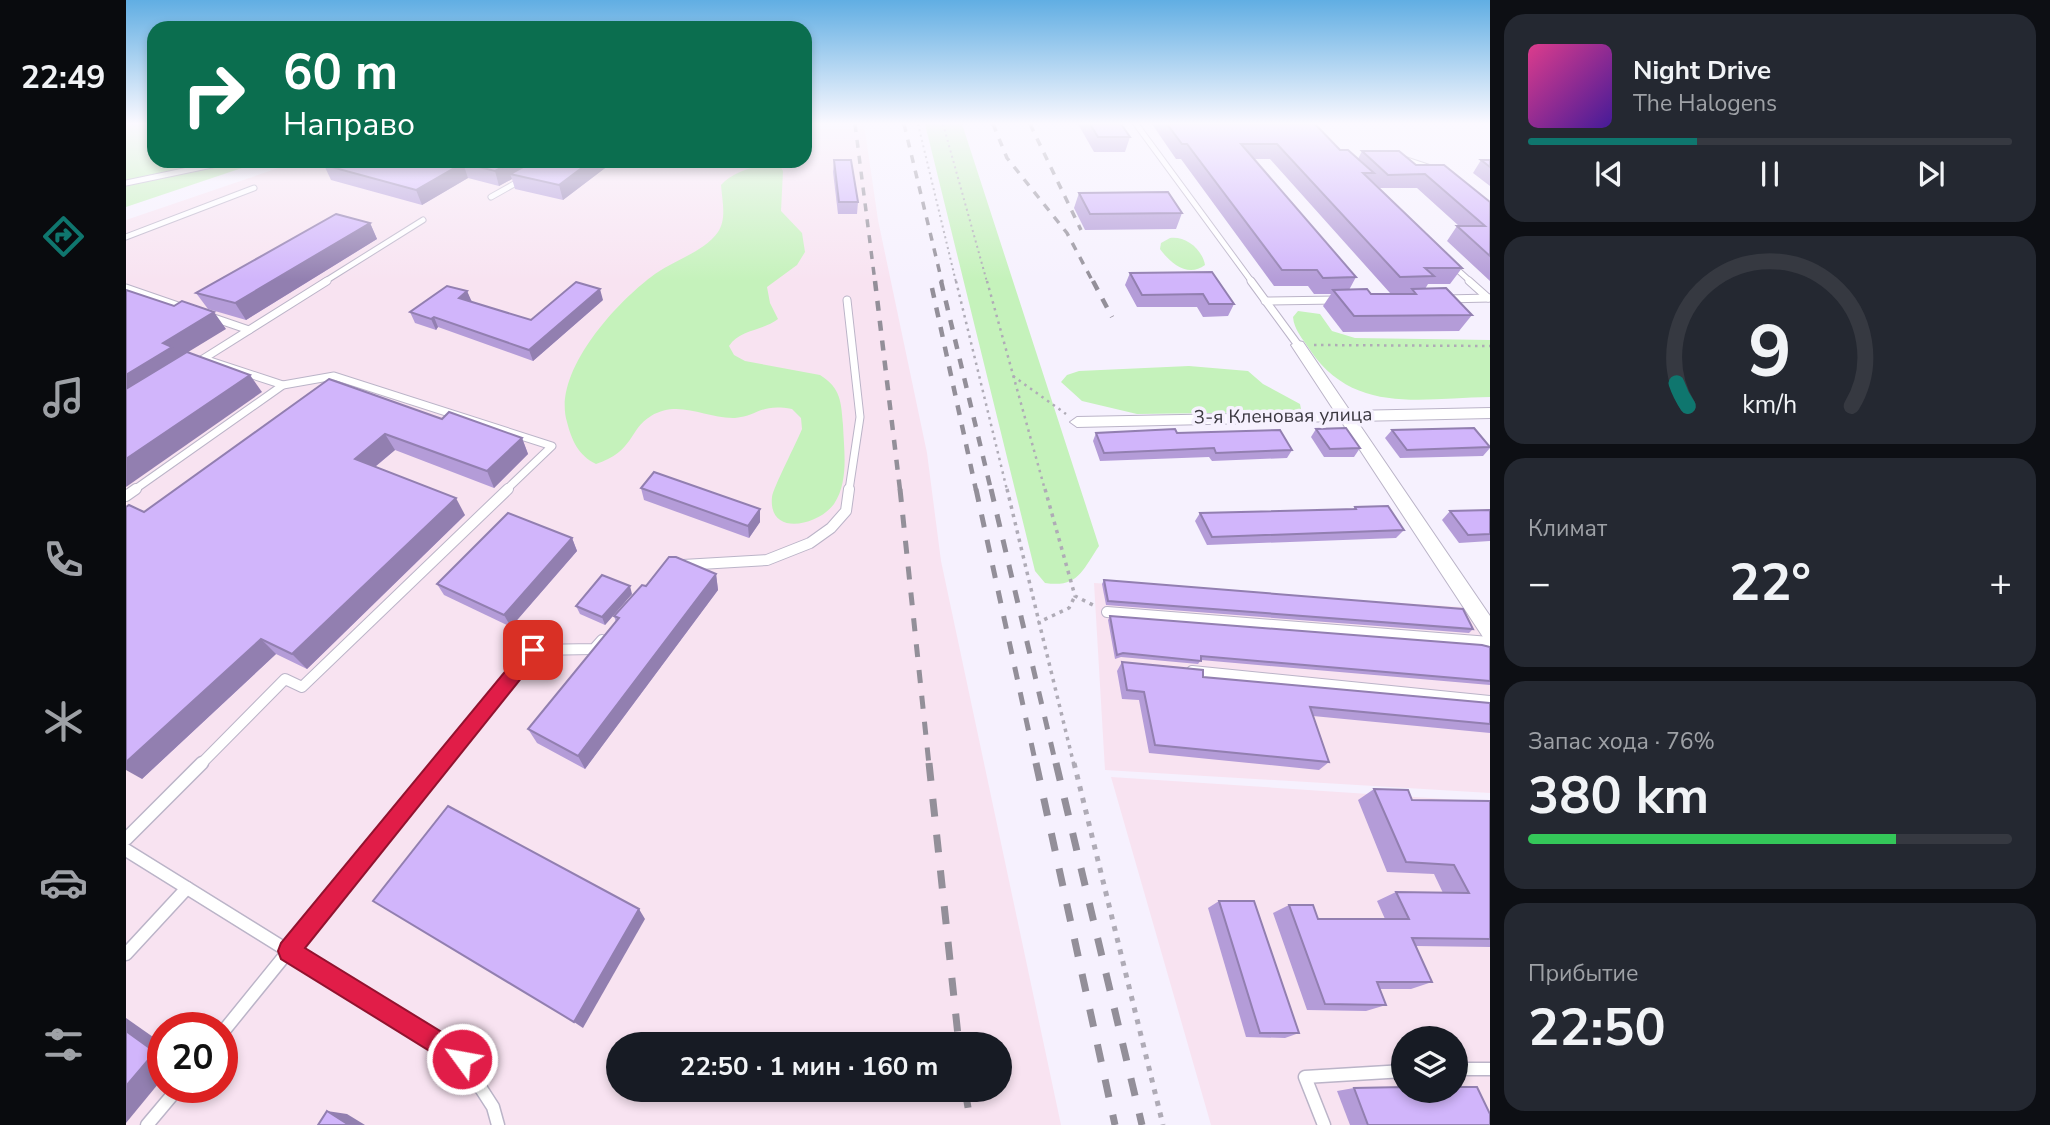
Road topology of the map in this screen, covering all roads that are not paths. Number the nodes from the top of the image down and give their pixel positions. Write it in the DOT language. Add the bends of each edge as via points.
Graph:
graph roads {
  1 [pos="158,176"];
  2 [pos="527,176"];
  3 [pos="1174,176"];
  4 [pos="126,183"];
  5 [pos="254,188"];
  6 [pos="491,197"];
  7 [pos="422,220"];
  8 [pos="126,237"];
  9 [pos="1449,262"];
  10 [pos="126,288"];
  11 [pos="1489,298"];
  12 [pos="1432,299"];
  13 [pos="847,300"];
  14 [pos="1349,300"];
  15 [pos="1265,301"];
  16 [pos="187,309"];
  17 [pos="200,313"];
  18 [pos="249,330"];
  19 [pos="1298,345"];
  20 [pos="204,359"];
  21 [pos="182,373"];
  22 [pos="283,385"];
  23 [pos="1490,413"];
  24 [pos="1343,414"];
  25 [pos="1076,422"];
  26 [pos="126,496"];
  27 [pos="667,566"];
  28 [pos="1107,611"];
  29 [pos="613,628"];
  30 [pos="1490,631"];
  31 [pos="1490,642"];
  32 [pos="1175,669"];
  33 [pos="1490,701"];
  34 [pos="126,839"];
  35 [pos="126,850"];
  36 [pos="187,888"];
  37 [pos="289,951"];
  38 [pos="126,954"];
  39 [pos="238,1013"];
  40 [pos="1468,1069"];
  41 [pos="1490,1069"];
  42 [pos="1391,1072"];
  43 [pos="165,1103"];
  44 [pos="147,1125"];
  45 [pos="498,1125"];
  46 [pos="1324,1125"];
  1 -- 4 [label="lane"];
  2 -- 6 [label="lane"];
  3 -- 15 [label="lane"];
  5 -- 8 [label="lane"];
  7 -- 18 [label="lane"];
  9 -- 11 [label="lane"];
  10 -- 16 [label="lane"];
  11 -- 12 [label="lane"];
  13 -- 27 [label="lane" via="860,417 846,510 810,543 767,560"];
  14 -- 15 [label="lane"];
  15 -- 19 [label="lane"];
  17 -- 18 [label="lane"];
  18 -- 20 [label="lane"];
  19 -- 24 [label="street"];
  20 -- 21 [label="lane"];
  20 -- 22 [label="lane"];
  22 -- 26 [label="lane"];
  22 -- 34 [label="lane" via="334,376 552,446 302,687 285,679"];
  23 -- 24 [label="street, 3-я Кленовая улица"];
  24 -- 25 [label="street, 3-я Кленовая улица"];
  24 -- 30 [label="street"];
  28 -- 31 [label="lane"];
  29 -- 37 [label="lane" via="594,649 533,650"];
  32 -- 33 [label="lane"];
  35 -- 36 [label="lane"];
  36 -- 37 [label="lane"];
  36 -- 38 [label="lane"];
  37 -- 39 [label="lane"];
  37 -- 45 [label="lane" via="462,1059 494,1107"];
  40 -- 41 [label="lane"];
  42 -- 46 [label="lane" via="1305,1077"];
  43 -- 44 [label="lane"];
}
